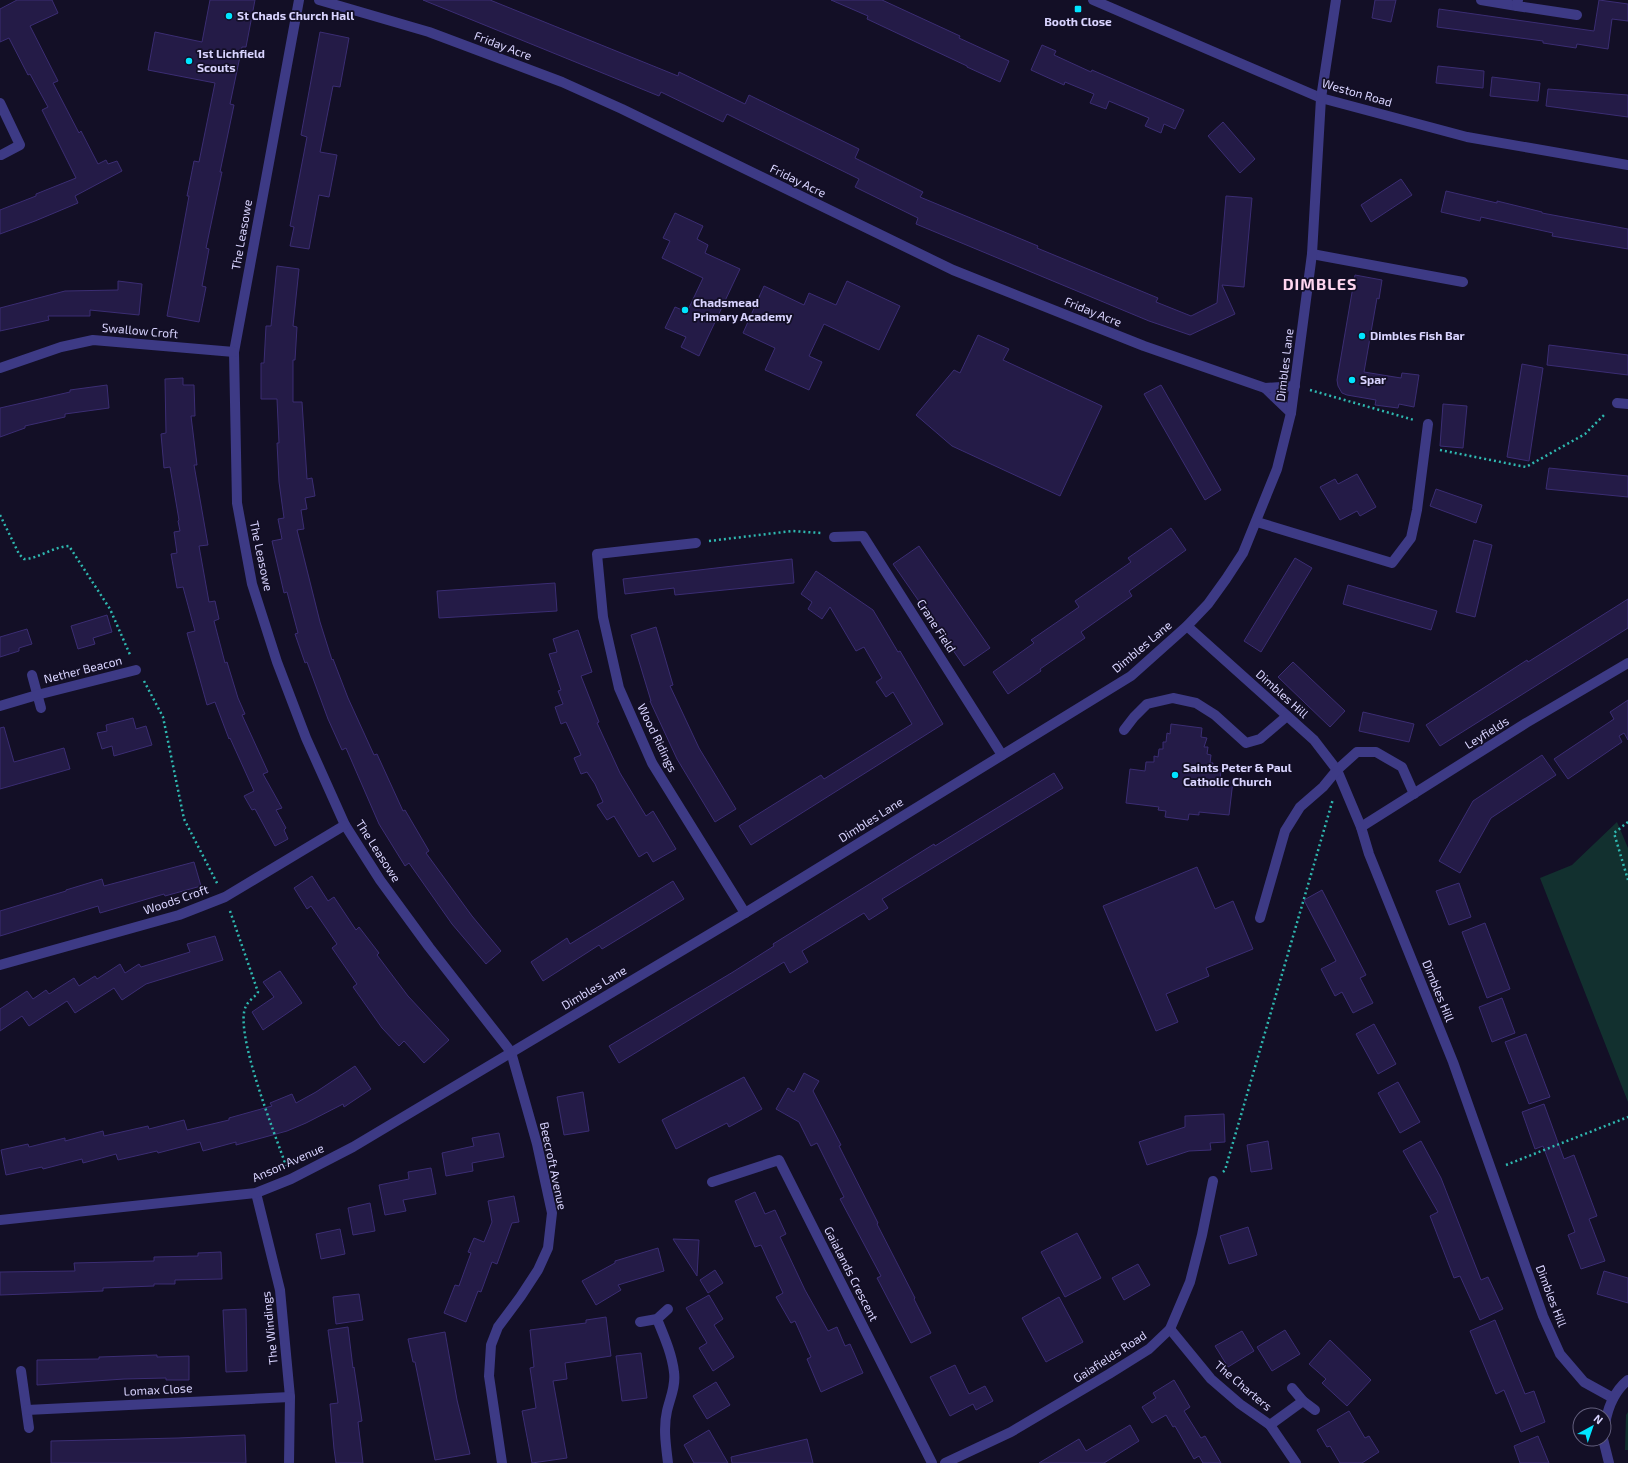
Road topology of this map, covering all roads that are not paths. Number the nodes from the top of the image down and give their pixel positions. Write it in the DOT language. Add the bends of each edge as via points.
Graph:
graph roads {
  1 [pos="299,0"];
  2 [pos="319,0"];
  3 [pos="1093,0"];
  4 [pos="1336,0"];
  5 [pos="1481,0"];
  6 [pos="1518,3"];
  7 [pos="1576,15"];
  8 [pos="1321,98"];
  9 [pos="0,103"];
  10 [pos="1,155"];
  11 [pos="1628,165"];
  12 [pos="1312,254"];
  13 [pos="1463,282"];
  14 [pos="234,352"];
  15 [pos="0,368"];
  16 [pos="1295,386"];
  17 [pos="1265,388"];
  18 [pos="1617,403"];
  19 [pos="1628,404"];
  20 [pos="1291,413"];
  21 [pos="1428,424"];
  22 [pos="1257,522"];
  23 [pos="834,537"];
  24 [pos="696,543"];
  25 [pos="1187,626"];
  26 [pos="1628,663"];
  27 [pos="136,670"];
  28 [pos="32,675"];
  29 [pos="37,694"];
  30 [pos="0,706"];
  31 [pos="41,708"];
  32 [pos="1287,716"];
  33 [pos="1124,730"];
  34 [pos="1002,755"];
  35 [pos="1337,770"];
  36 [pos="1414,794"];
  37 [pos="345,824"];
  38 [pos="1361,827"];
  39 [pos="745,914"];
  40 [pos="1260,918"];
  41 [pos="0,965"];
  42 [pos="511,1052"];
  43 [pos="1213,1181"];
  44 [pos="712,1182"];
  45 [pos="256,1193"];
  46 [pos="0,1220"];
  47 [pos="668,1309"];
  48 [pos="657,1319"];
  49 [pos="640,1322"];
  50 [pos="1170,1329"];
  51 [pos="21,1371"];
  52 [pos="1628,1380"];
  53 [pos="1292,1388"];
  54 [pos="290,1397"];
  55 [pos="1613,1398"];
  56 [pos="1303,1401"];
  57 [pos="1610,1407"];
  58 [pos="27,1410"];
  59 [pos="1315,1410"];
  60 [pos="1270,1425"];
  61 [pos="29,1428"];
  62 [pos="1605,1447"];
  63 [pos="289,1463"];
  64 [pos="502,1463"];
  65 [pos="668,1463"];
  66 [pos="932,1463"];
  67 [pos="945,1463"];
  68 [pos="1296,1463"];
  69 [pos="1609,1463"];
  1 -- 14 [label="street, The Leasowe"];
  2 -- 17 [label="street, Friday Acre" via="429,32 562,82 953,270 1144,346"];
  3 -- 8 [label="street, Weston Road"];
  4 -- 8 [label="street, Dimbles Lane"];
  5 -- 6 [label="street"];
  6 -- 7 [label="street"];
  8 -- 11 [label="street, Weston Road" via="1467,137"];
  8 -- 12 [label="street, Dimbles Lane"];
  9 -- 10 [label="street" via="20,145"];
  12 -- 13 [label="street"];
  12 -- 16 [label="street, Dimbles Lane"];
  14 -- 15 [label="street, Swallow Croft" via="94,340 61,347"];
  14 -- 37 [label="street, The Leasowe" via="237,503 252,584 277,662 306,738"];
  16 -- 17 [label="street, Friday Acre"];
  16 -- 20 [label="street, Dimbles Lane"];
  17 -- 20 [label="street, Friday Acre"];
  18 -- 19 [label="street"];
  20 -- 22 [label="street, Dimbles Lane" via="1277,469"];
  21 -- 22 [label="street" via="1411,538 1392,563"];
  22 -- 25 [label="street, Dimbles Lane" via="1243,553 1226,580"];
  23 -- 34 [label="street, Crane Field" via="863,536"];
  24 -- 39 [label="street, Wood Ridings" via="597,554 603,617 619,688 652,763"];
  25 -- 32 [label="street, Dimbles Hill"];
  25 -- 34 [label="street, Dimbles Lane" via="1131,676"];
  26 -- 36 [label="street, Leyfields"];
  27 -- 29 [label="street, Nether Beacon"];
  28 -- 29 [label="street, Nether Beacon"];
  29 -- 30 [label="street, Nether Beacon"];
  29 -- 31 [label="street, Nether Beacon"];
  32 -- 33 [label="street" via="1260,738 1246,743 1215,715 1196,703 1173,698 1147,704"];
  32 -- 35 [label="street, Dimbles Hill" via="1314,740"];
  34 -- 39 [label="street, Dimbles Lane"];
  35 -- 36 [label="street" via="1357,752 1376,752 1402,767"];
  35 -- 38 [label="street, Dimbles Hill"];
  35 -- 40 [label="street" via="1323,787 1300,807 1285,831"];
  36 -- 38 [label="street, Leyfields"];
  37 -- 41 [label="street, Woods Croft" via="225,897 179,915"];
  37 -- 42 [label="street, The Leasowe" via="380,880"];
  38 -- 55 [label="street, Dimbles Hill" via="1369,854 1453,1062 1543,1316 1560,1354 1584,1382"];
  39 -- 42 [label="street, Dimbles Lane"];
  42 -- 45 [label="street, Anson Avenue" via="353,1147 291,1179"];
  42 -- 64 [label="street, Beecroft Avenue" via="537,1144 552,1213 548,1248 522,1296 498,1327 491,1345 489,1376"];
  43 -- 50 [label="street, Gaiafields Road" via="1190,1282"];
  44 -- 66 [label="street, Gaialands Crescent" via="779,1160"];
  45 -- 46 [label="street, Anson Avenue"];
  45 -- 54 [label="street, The Windings" via="280,1290"];
  47 -- 48 [label="street"];
  48 -- 49 [label="street"];
  48 -- 65 [label="street" via="674,1372 665,1429"];
  50 -- 60 [label="street, The Charters" via="1211,1379"];
  50 -- 67 [label="street, Gaiafields Road" via="1149,1349 1109,1374 1011,1432"];
  51 -- 58 [label="street"];
  52 -- 55 [label="street"];
  53 -- 56 [label="street"];
  54 -- 58 [label="street, Lomax Close"];
  54 -- 63 [label="street, The Windings"];
  55 -- 57 [label="street"];
  56 -- 59 [label="street"];
  56 -- 60 [label="street, The Charters"];
  58 -- 61 [label="street"];
  60 -- 68 [label="street, The Charters"];
  62 -- 69 [label="street"];
}
